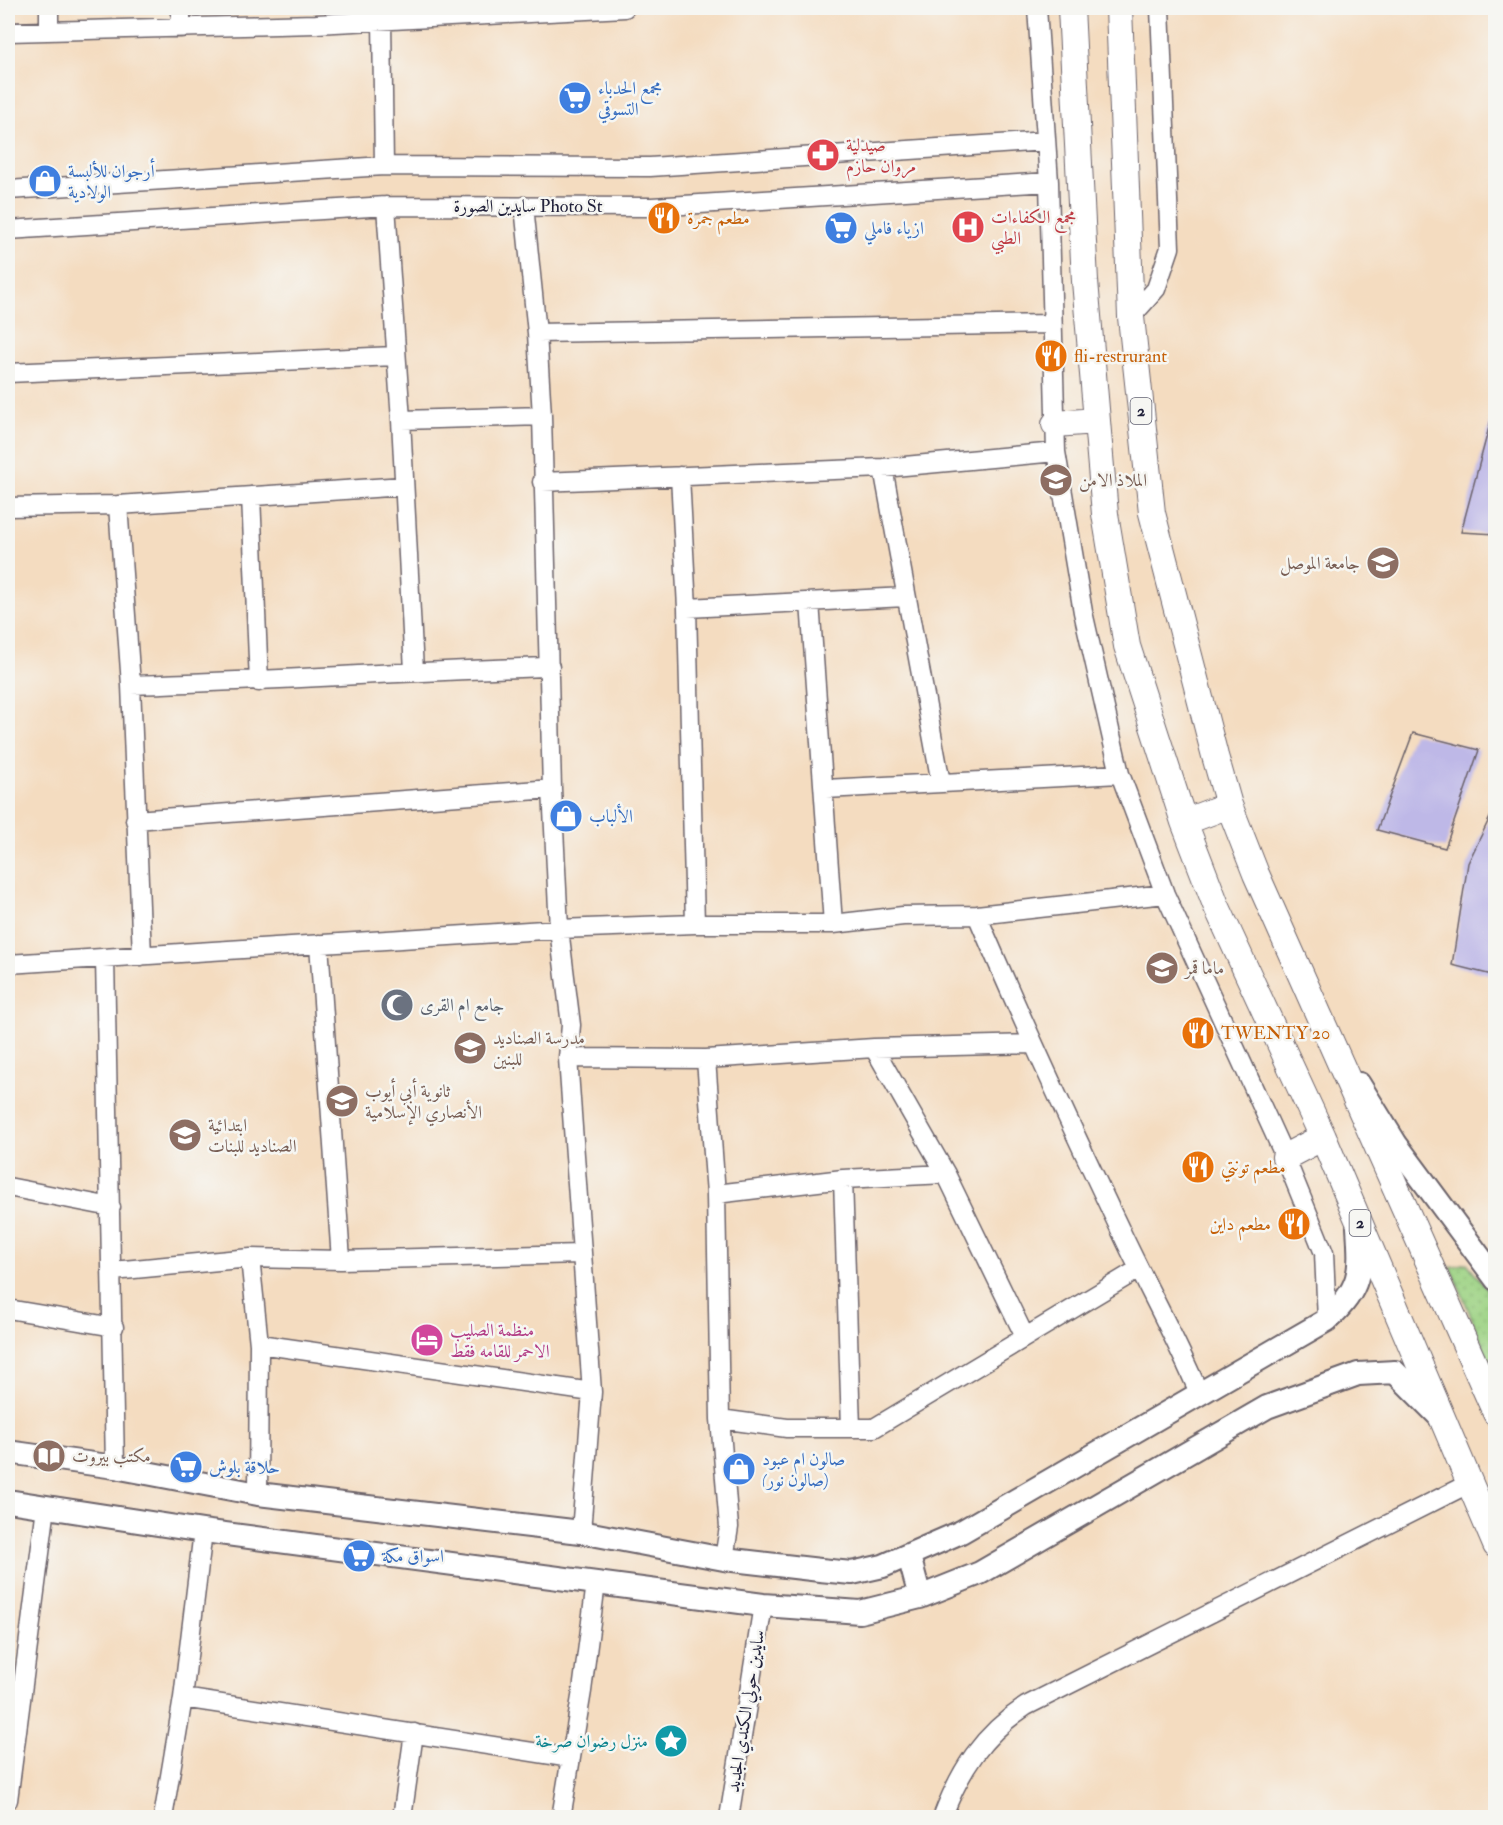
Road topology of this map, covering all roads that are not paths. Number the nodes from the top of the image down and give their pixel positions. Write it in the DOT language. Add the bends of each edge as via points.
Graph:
graph roads {
  1 [pos="49,8"];
  2 [pos="181,8"];
  3 [pos="625,8"];
  4 [pos="1037,8"];
  5 [pos="1071,8"];
  6 [pos="1119,8"];
  7 [pos="1160,8"];
  8 [pos="446,12"];
  9 [pos="315,16"];
  10 [pos="382,20"];
  11 [pos="181,28"];
  12 [pos="49,30"];
  13 [pos="8,32"];
  14 [pos="1046,141"];
  15 [pos="384,166"];
  16 [pos="1049,182"];
  17 [pos="8,190"];
  18 [pos="386,206"];
  19 [pos="524,206"];
  20 [pos="8,230"];
  21 [pos="1131,317"];
  22 [pos="1052,324"];
  23 [pos="537,333"];
  24 [pos="394,356"];
  25 [pos="8,373"];
  26 [pos="542,416"];
  27 [pos="401,420"];
  28 [pos="1097,422"];
  29 [pos="1055,424"];
  30 [pos="1056,452"];
  31 [pos="883,468"];
  32 [pos="680,476"];
  33 [pos="542,482"];
  34 [pos="404,486"];
  35 [pos="251,496"];
  36 [pos="118,505"];
  37 [pos="8,507"];
  38 [pos="906,597"];
  39 [pos="810,602"];
  40 [pos="687,608"];
  41 [pos="550,667"];
  42 [pos="414,671"];
  43 [pos="259,682"];
  44 [pos="131,685"];
  45 [pos="1120,774"];
  46 [pos="941,783"];
  47 [pos="552,789"];
  48 [pos="825,789"];
  49 [pos="1229,805"];
  50 [pos="135,819"];
  51 [pos="1184,822"];
  52 [pos="1165,894"];
  53 [pos="977,915"];
  54 [pos="695,924"];
  55 [pos="833,924"];
  56 [pos="559,929"];
  57 [pos="319,944"];
  58 [pos="142,956"];
  59 [pos="105,958"];
  60 [pos="8,964"];
  61 [pos="1330,1035"];
  62 [pos="1032,1044"];
  63 [pos="874,1048"];
  64 [pos="568,1058"];
  65 [pos="706,1059"];
  66 [pos="1323,1137"];
  67 [pos="1285,1157"];
  68 [pos="946,1174"];
  69 [pos="843,1179"];
  70 [pos="8,1187"];
  71 [pos="716,1194"];
  72 [pos="111,1207"];
  73 [pos="1357,1217"];
  74 [pos="581,1254"];
  75 [pos="250,1258"];
  76 [pos="341,1260"];
  77 [pos="1139,1269"];
  78 [pos="113,1271"];
  79 [pos="1496,1279"];
  80 [pos="8,1309"];
  81 [pos="1327,1320"];
  82 [pos="114,1327"];
  83 [pos="1025,1336"];
  84 [pos="259,1344"];
  85 [pos="592,1392"];
  86 [pos="1199,1393"];
  87 [pos="1496,1413"];
  88 [pos="720,1419"];
  89 [pos="1443,1420"];
  90 [pos="851,1428"];
  91 [pos="8,1452"];
  92 [pos="115,1467"];
  93 [pos="1470,1484"];
  94 [pos="258,1494"];
  95 [pos="8,1501"];
  96 [pos="46,1507"];
  97 [pos="203,1531"];
  98 [pos="581,1532"];
  99 [pos="1496,1545"];
  100 [pos="909,1556"];
  101 [pos="724,1559"];
  102 [pos="596,1583"];
  103 [pos="920,1597"];
  104 [pos="763,1605"];
  105 [pos="15,1681"];
  106 [pos="183,1698"];
  107 [pos="414,1733"];
  108 [pos="571,1758"];
  109 [pos="8,1800"];
  110 [pos="163,1818"];
  111 [pos="402,1818"];
  112 [pos="561,1818"];
  113 [pos="729,1818"];
  114 [pos="942,1818"];
  1 -- 12 [label="street"];
  2 -- 11 [label="street"];
  3 -- 8 [label="street"];
  4 -- 14 [label="street"];
  5 -- 28 [label="highway, 2" via="1085,280"];
  6 -- 21 [label="highway, 2"];
  7 -- 21 [label="street" via="1170,248 1156,288"];
  8 -- 10 [label="street"];
  9 -- 10 [label="street"];
  9 -- 11 [label="street"];
  10 -- 15 [label="street"];
  11 -- 12 [label="street"];
  12 -- 13 [label="street"];
  14 -- 15 [label="street" via="650,166"];
  14 -- 16 [label="street"];
  15 -- 17 [label="street"];
  16 -- 19 [label="street, سايدين الصورة Photo St" via="651,207"];
  16 -- 22 [label="street"];
  18 -- 19 [label="street, سايدين الصورة Photo St"];
  18 -- 20 [label="street, سايدين الصورة Photo St"];
  18 -- 24 [label="street"];
  19 -- 23 [label="street"];
  21 -- 49 [label="highway, 2" via="1152,513"];
  22 -- 23 [label="street"];
  22 -- 29 [label="street"];
  23 -- 26 [label="street"];
  24 -- 25 [label="street"];
  24 -- 27 [label="street"];
  26 -- 27 [label="street"];
  26 -- 33 [label="street"];
  27 -- 34 [label="street"];
  28 -- 29 [label="highway"];
  28 -- 51 [label="highway, 2" via="1105,514 1126,646"];
  29 -- 30 [label="street"];
  30 -- 31 [label="street"];
  30 -- 45 [label="street" via="1083,612"];
  31 -- 32 [label="street"];
  31 -- 38 [label="street"];
  32 -- 33 [label="street"];
  32 -- 40 [label="street"];
  33 -- 41 [label="street"];
  34 -- 35 [label="street"];
  34 -- 42 [label="street"];
  35 -- 36 [label="street"];
  35 -- 43 [label="street"];
  36 -- 37 [label="street"];
  36 -- 44 [label="street"];
  38 -- 39 [label="street"];
  38 -- 46 [label="street"];
  39 -- 40 [label="street"];
  39 -- 48 [label="street"];
  40 -- 54 [label="street"];
  41 -- 42 [label="street"];
  41 -- 47 [label="street"];
  42 -- 43 [label="street"];
  43 -- 44 [label="street"];
  44 -- 50 [label="street"];
  45 -- 46 [label="street"];
  45 -- 52 [label="street"];
  46 -- 48 [label="street"];
  47 -- 50 [label="street"];
  47 -- 56 [label="street"];
  48 -- 55 [label="street"];
  49 -- 51 [label="highway"];
  49 -- 61 [label="highway, 2" via="1256,874"];
  50 -- 58 [label="street"];
  51 -- 66 [label="highway, 2" via="1216,905"];
  52 -- 53 [label="street"];
  52 -- 67 [label="street"];
  53 -- 55 [label="street" via="903,916"];
  53 -- 62 [label="street"];
  54 -- 55 [label="street"];
  54 -- 56 [label="street"];
  56 -- 57 [label="street"];
  56 -- 64 [label="street" via="571,1024"];
  57 -- 58 [label="street"];
  57 -- 76 [label="street"];
  58 -- 59 [label="street"];
  59 -- 60 [label="street"];
  59 -- 72 [label="street"];
  61 -- 79 [label="main road" via="1396,1144"];
  61 -- 87 [label="highway, 2"];
  62 -- 63 [label="street"];
  62 -- 77 [label="street"];
  63 -- 65 [label="street"];
  63 -- 68 [label="street"];
  64 -- 65 [label="street"];
  64 -- 74 [label="street"];
  65 -- 71 [label="street"];
  66 -- 67 [label="highway"];
  66 -- 73 [label="highway, 2"];
  67 -- 81 [label="street" via="1324,1254"];
  68 -- 69 [label="street"];
  68 -- 83 [label="street"];
  69 -- 71 [label="street"];
  69 -- 90 [label="street"];
  70 -- 72 [label="street"];
  71 -- 88 [label="street"];
  72 -- 78 [label="street"];
  73 -- 81 [label="main road" via="1360,1267 1348,1301"];
  73 -- 89 [label="highway, 2"];
  74 -- 76 [label="street"];
  74 -- 85 [label="street"];
  75 -- 76 [label="street"];
  75 -- 78 [label="street"];
  75 -- 84 [label="street"];
  77 -- 83 [label="street"];
  77 -- 86 [label="street"];
  78 -- 82 [label="street"];
  80 -- 82 [label="street"];
  81 -- 86 [label="main road"];
  82 -- 92 [label="street"];
  83 -- 90 [label="street" via="874,1428"];
  84 -- 85 [label="street"];
  84 -- 94 [label="street"];
  85 -- 98 [label="street"];
  86 -- 100 [label="main road" via="991,1516"];
  88 -- 90 [label="street" via="787,1428"];
  88 -- 101 [label="street" via="729,1527"];
  89 -- 93 [label="highway, 2"];
  89 -- 103 [label="main road" via="1395,1372 1358,1374 1268,1407 980,1573"];
  91 -- 92 [label="main road"];
  92 -- 94 [label="main road"];
  93 -- 99 [label="highway, 2"];
  93 -- 114 [label="street" via="1026,1706 996,1728 972,1755 953,1787"];
  94 -- 98 [label="main road"];
  95 -- 96 [label="main road"];
  96 -- 97 [label="main road"];
  96 -- 105 [label="street"];
  97 -- 102 [label="main road"];
  97 -- 106 [label="street"];
  98 -- 101 [label="main road"];
  100 -- 101 [label="main road" via="852,1572"];
  100 -- 103 [label="main road"];
  102 -- 104 [label="main road"];
  102 -- 108 [label="street"];
  103 -- 104 [label="main road" via="861,1612"];
  104 -- 113 [label="street, سايدين حولي الكندي الجديد"];
  105 -- 109 [label="street"];
  106 -- 107 [label="street"];
  106 -- 110 [label="street"];
  107 -- 108 [label="street"];
  107 -- 111 [label="street"];
  108 -- 112 [label="street"];
}
